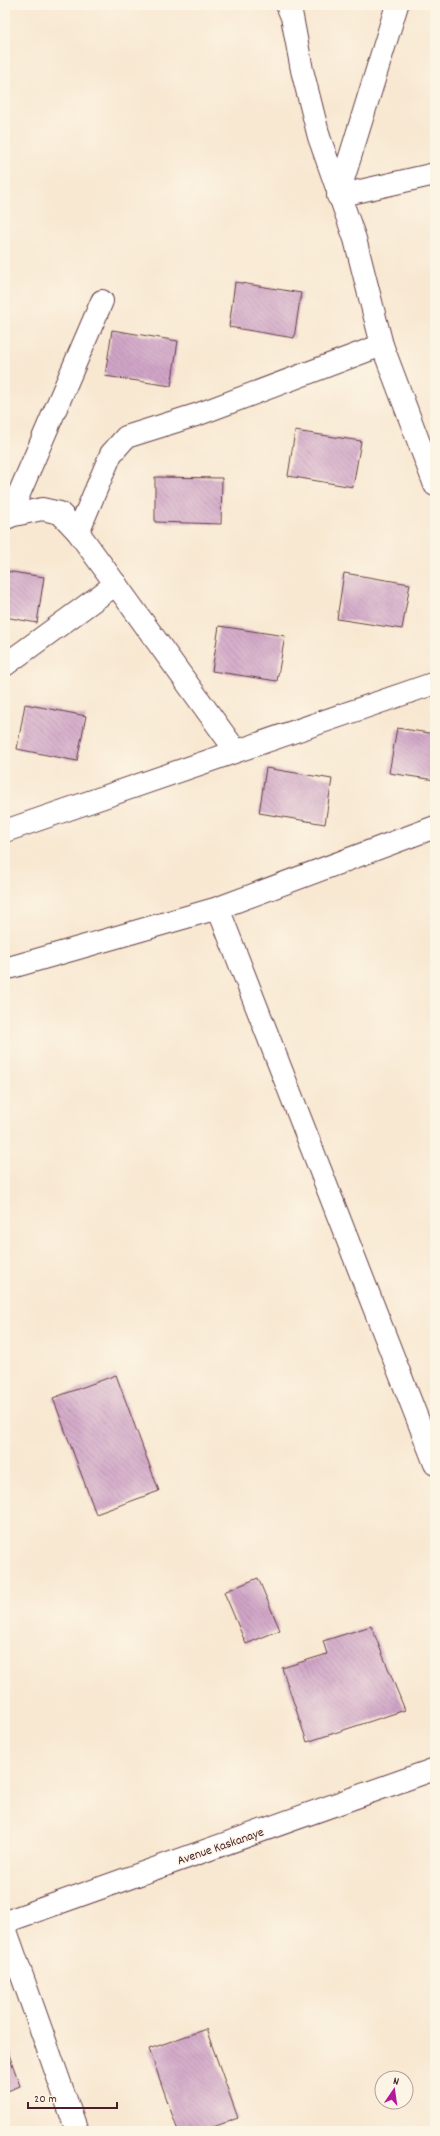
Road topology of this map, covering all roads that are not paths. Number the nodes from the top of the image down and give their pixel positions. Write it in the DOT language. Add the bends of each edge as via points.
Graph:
graph roads {
  1 [pos="397,5"];
  2 [pos="290,9"];
  3 [pos="435,174"];
  4 [pos="338,196"];
  5 [pos="102,301"];
  6 [pos="382,345"];
  7 [pos="435,485"];
  8 [pos="7,517"];
  9 [pos="78,532"];
  10 [pos="116,584"];
  11 [pos="5,665"];
  12 [pos="435,683"];
  13 [pos="236,751"];
  14 [pos="435,827"];
  15 [pos="5,831"];
  16 [pos="218,908"];
  17 [pos="5,969"];
  18 [pos="435,1464"];
  19 [pos="435,1770"];
  20 [pos="5,1922"];
  21 [pos="5,1928"];
  22 [pos="77,2131"];
  1 -- 4 [label="street"];
  2 -- 4 [label="street" via="319,138"];
  3 -- 4 [label="street"];
  4 -- 6 [label="street" via="355,239"];
  5 -- 8 [label="street"];
  6 -- 7 [label="street"];
  6 -- 9 [label="street" via="198,414 126,437 111,454"];
  8 -- 9 [label="street" via="42,509 60,513"];
  9 -- 10 [label="street"];
  10 -- 11 [label="street"];
  10 -- 13 [label="street"];
  12 -- 13 [label="street"];
  13 -- 15 [label="street"];
  14 -- 16 [label="street"];
  16 -- 17 [label="street"];
  16 -- 18 [label="street"];
  19 -- 20 [label="street, Avenue Kaskanaye"];
  21 -- 22 [label="street"];
}
